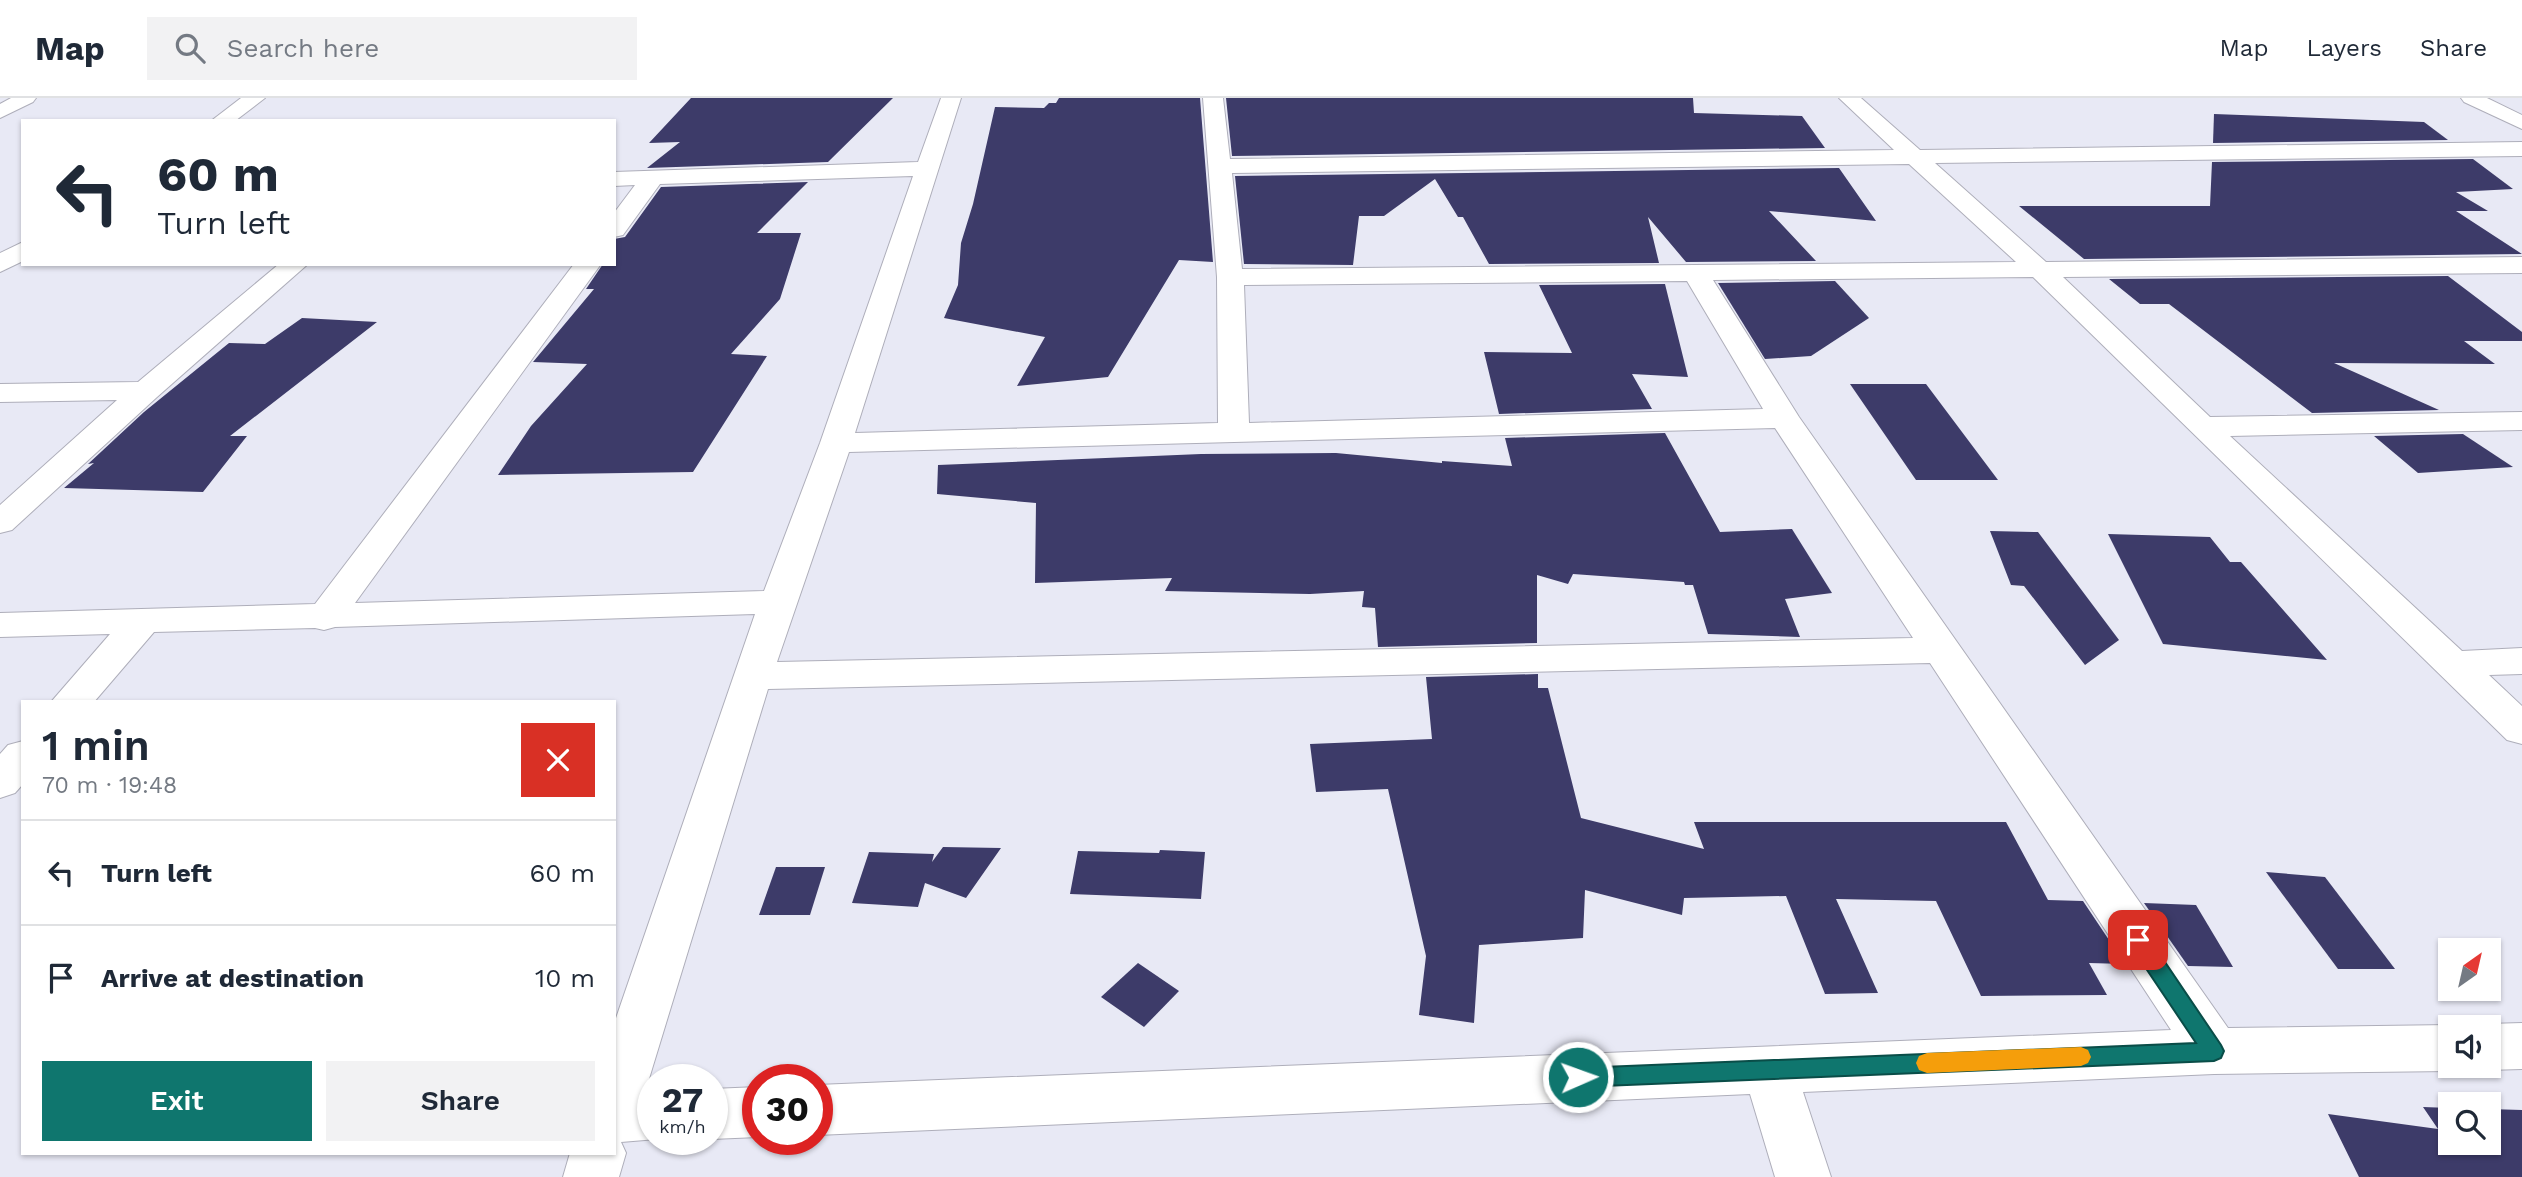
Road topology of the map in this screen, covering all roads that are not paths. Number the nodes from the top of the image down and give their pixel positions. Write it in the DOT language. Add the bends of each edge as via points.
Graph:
graph roads {
  1 [pos="26,98"];
  2 [pos="255,98"];
  3 [pos="951,98"];
  4 [pos="1213,98"];
  5 [pos="1849,98"];
  6 [pos="2471,98"];
  7 [pos="0,112"];
  8 [pos="224,119"];
  9 [pos="2522,123"];
  10 [pos="2522,149"];
  11 [pos="1912,156"];
  12 [pos="1220,166"];
  13 [pos="926,169"];
  14 [pos="653,178"];
  15 [pos="616,179"];
  16 [pos="616,227"];
  17 [pos="21,251"];
  18 [pos="0,264"];
  19 [pos="2522,265"];
  20 [pos="293,266"];
  21 [pos="587,266"];
  22 [pos="2040,270"];
  23 [pos="1694,271"];
  24 [pos="1230,277"];
  25 [pos="146,391"];
  26 [pos="0,393"];
  27 [pos="1784,418"];
  28 [pos="2522,421"];
  29 [pos="2202,427"];
  30 [pos="1234,432"];
  31 [pos="836,443"];
  32 [pos="0,523"];
  33 [pos="779,602"];
  34 [pos="324,618"];
  35 [pos="142,622"];
  36 [pos="0,625"];
  37 [pos="1943,650"];
  38 [pos="2522,662"];
  39 [pos="2452,664"];
  40 [pos="752,676"];
  41 [pos="73,700"];
  42 [pos="2522,730"];
  43 [pos="21,758"];
  44 [pos="0,782"];
  45 [pos="2522,1046"];
  46 [pos="2501,1047"];
  47 [pos="2438,1048"];
  48 [pos="2214,1051"];
  49 [pos="1769,1069"];
  50 [pos="616,1098"];
  51 [pos="833,1109"];
  52 [pos="637,1117"];
  53 [pos="616,1118"];
  54 [pos="597,1155"];
  55 [pos="591,1177"];
  56 [pos="1803,1177"];
  1 -- 7 [label="street"];
  2 -- 8 [label="street"];
  3 -- 13 [label="street"];
  4 -- 12 [label="street"];
  5 -- 11 [label="street"];
  6 -- 9 [label="street"];
  10 -- 11 [label="street"];
  11 -- 12 [label="street"];
  11 -- 22 [label="street"];
  12 -- 24 [label="street"];
  13 -- 14 [label="street"];
  13 -- 31 [label="street"];
  14 -- 15 [label="street"];
  14 -- 16 [label="street"];
  17 -- 18 [label="street"];
  19 -- 22 [label="street"];
  20 -- 25 [label="street"];
  21 -- 34 [label="street"];
  22 -- 23 [label="street"];
  22 -- 29 [label="street"];
  23 -- 24 [label="street"];
  23 -- 27 [label="street"];
  24 -- 30 [label="street"];
  25 -- 26 [label="street"];
  25 -- 32 [label="street"];
  27 -- 30 [label="street"];
  27 -- 37 [label="street"];
  28 -- 29 [label="street"];
  29 -- 39 [label="street"];
  30 -- 31 [label="street"];
  31 -- 33 [label="street"];
  33 -- 34 [label="street"];
  33 -- 40 [label="street"];
  34 -- 35 [label="street"];
  35 -- 36 [label="street"];
  35 -- 41 [label="street"];
  37 -- 40 [label="street"];
  37 -- 48 [label="street"];
  38 -- 39 [label="street"];
  39 -- 42 [label="street"];
  40 -- 50 [label="street"];
  43 -- 44 [label="street"];
  45 -- 46 [label="street"];
  47 -- 48 [label="street"];
  48 -- 49 [label="street"];
  49 -- 51 [label="street"];
  49 -- 56 [label="street"];
  52 -- 53 [label="street"];
  54 -- 55 [label="street"];
}
